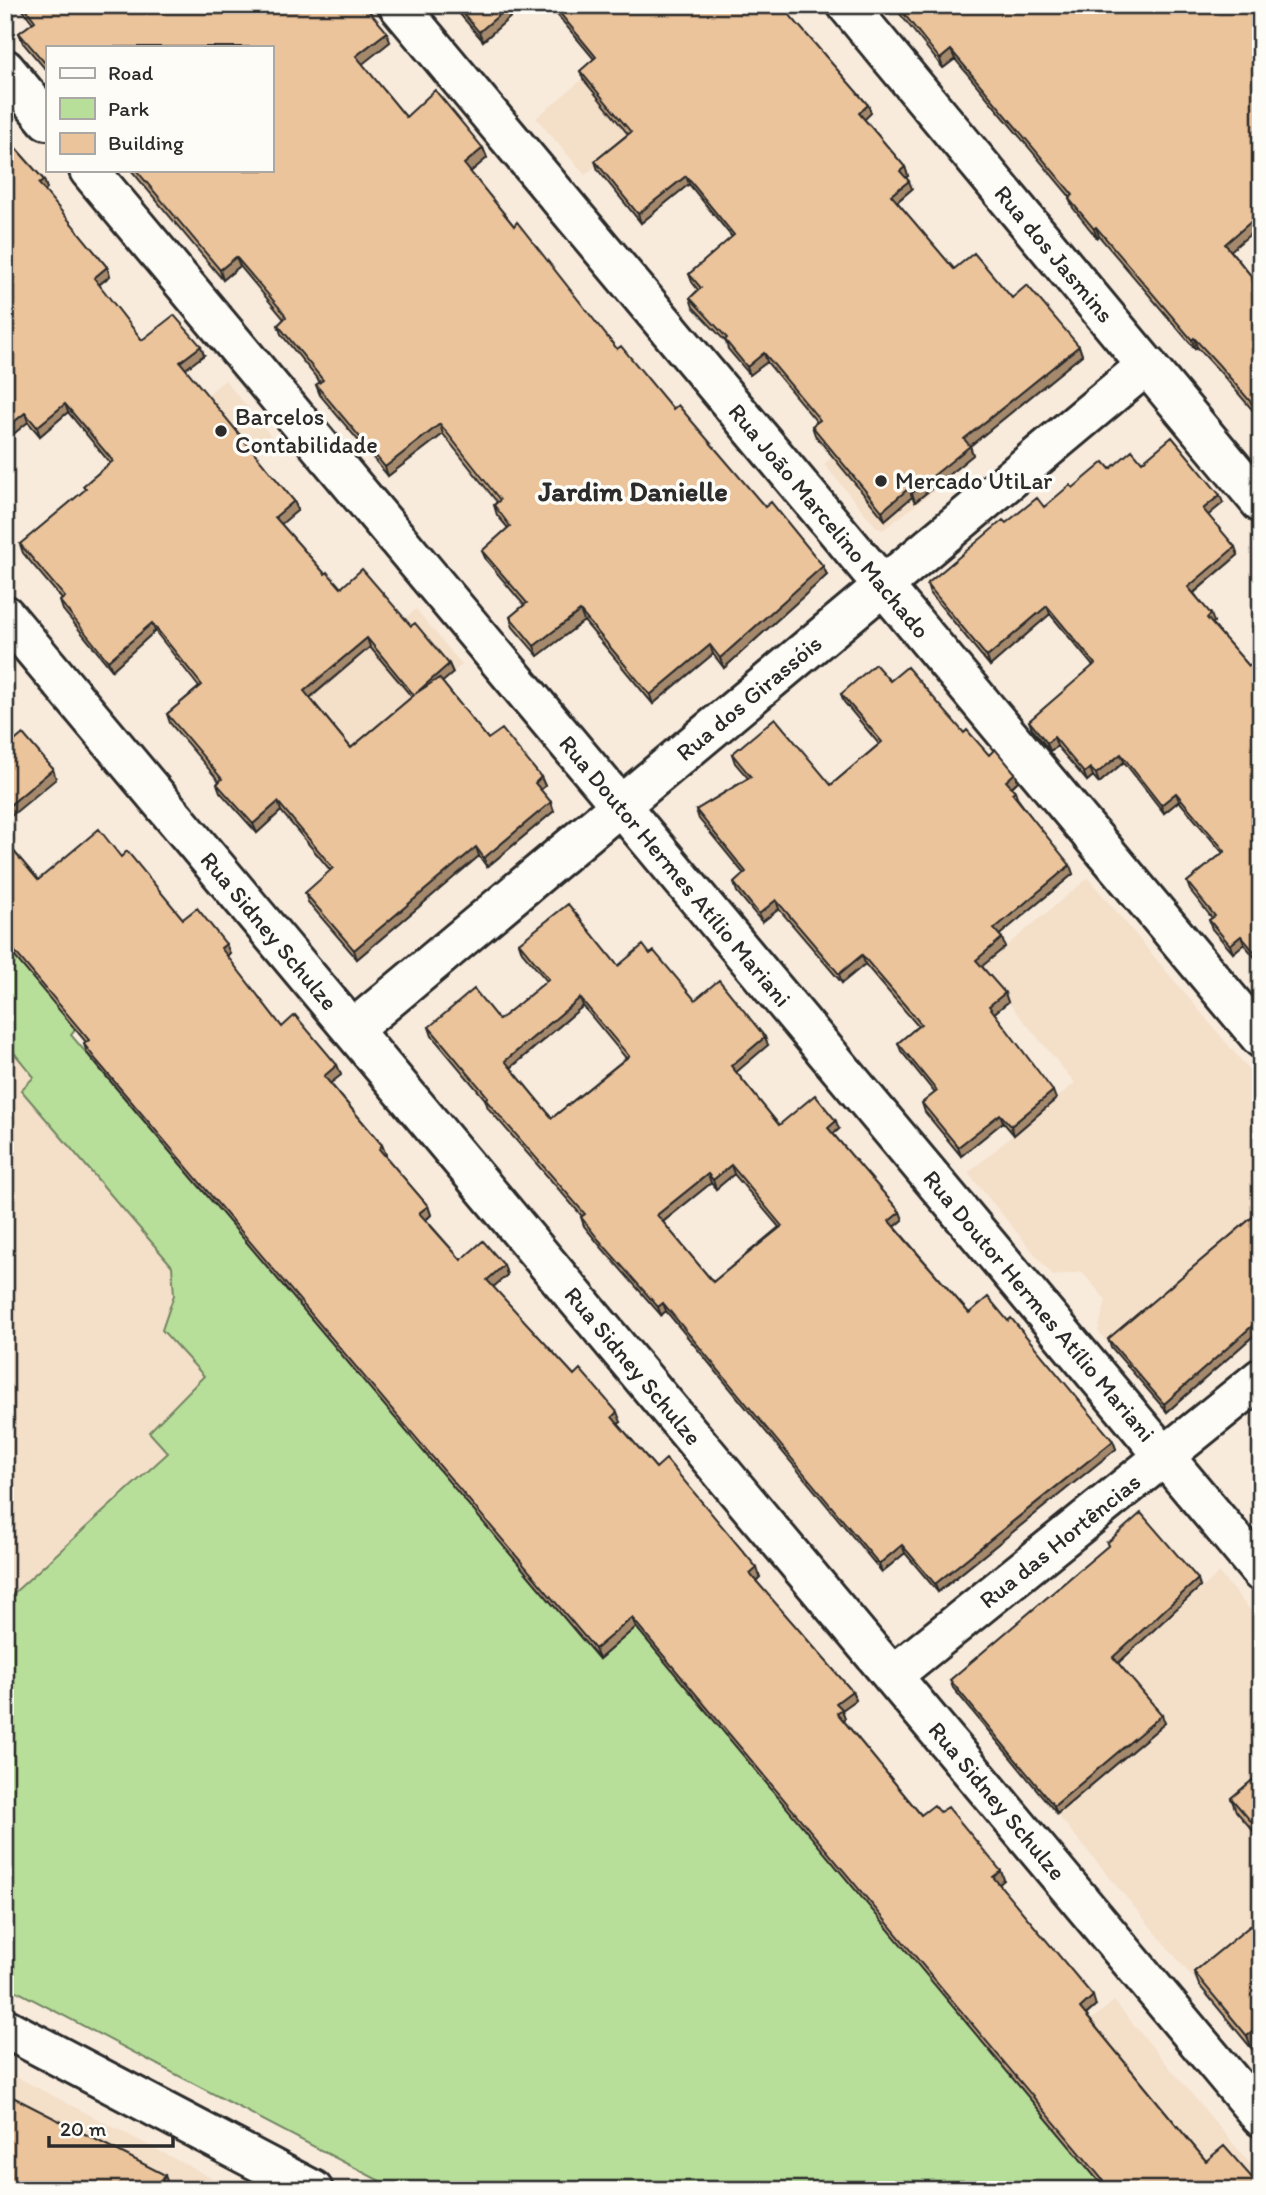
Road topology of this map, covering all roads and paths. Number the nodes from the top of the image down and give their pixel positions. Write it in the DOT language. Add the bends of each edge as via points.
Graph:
graph roads {
  1 [pos="398,5"];
  2 [pos="847,5"];
  3 [pos="5,69"];
  4 [pos="46,119"];
  5 [pos="91,172"];
  6 [pos="1147,365"];
  7 [pos="1261,503"];
  8 [pos="883,586"];
  9 [pos="5,615"];
  10 [pos="620,805"];
  11 [pos="352,1030"];
  12 [pos="1261,1038"];
  13 [pos="1261,1378"];
  14 [pos="1164,1456"];
  15 [pos="1261,1572"];
  16 [pos="892,1676"];
  17 [pos="5,2028"];
  18 [pos="1261,2117"];
  19 [pos="313,2190"];
  1 -- 8 [label="street, Rua João Marcelino Machado"];
  2 -- 6 [label="street, Rua dos Jasmins"];
  3 -- 4 [label="street"];
  5 -- 10 [label="street, Rua Doutor Hermes Atílio Mariani"];
  6 -- 7 [label="street, Rua dos Jasmins"];
  6 -- 8 [label="street, Rua dos Girassóis"];
  8 -- 10 [label="street, Rua dos Girassóis"];
  8 -- 12 [label="street, Rua João Marcelino Machado"];
  9 -- 11 [label="street, Rua Sidney Schulze"];
  10 -- 11 [label="street, Rua dos Girassóis"];
  10 -- 14 [label="street, Rua Doutor Hermes Atílio Mariani"];
  11 -- 16 [label="street, Rua Sidney Schulze"];
  13 -- 14 [label="street, Rua das Hortências"];
  14 -- 15 [label="street, Rua Doutor Hermes Atílio Mariani"];
  14 -- 16 [label="street, Rua das Hortências"];
  16 -- 18 [label="street, Rua Sidney Schulze"];
  17 -- 19 [label="street"];
}
